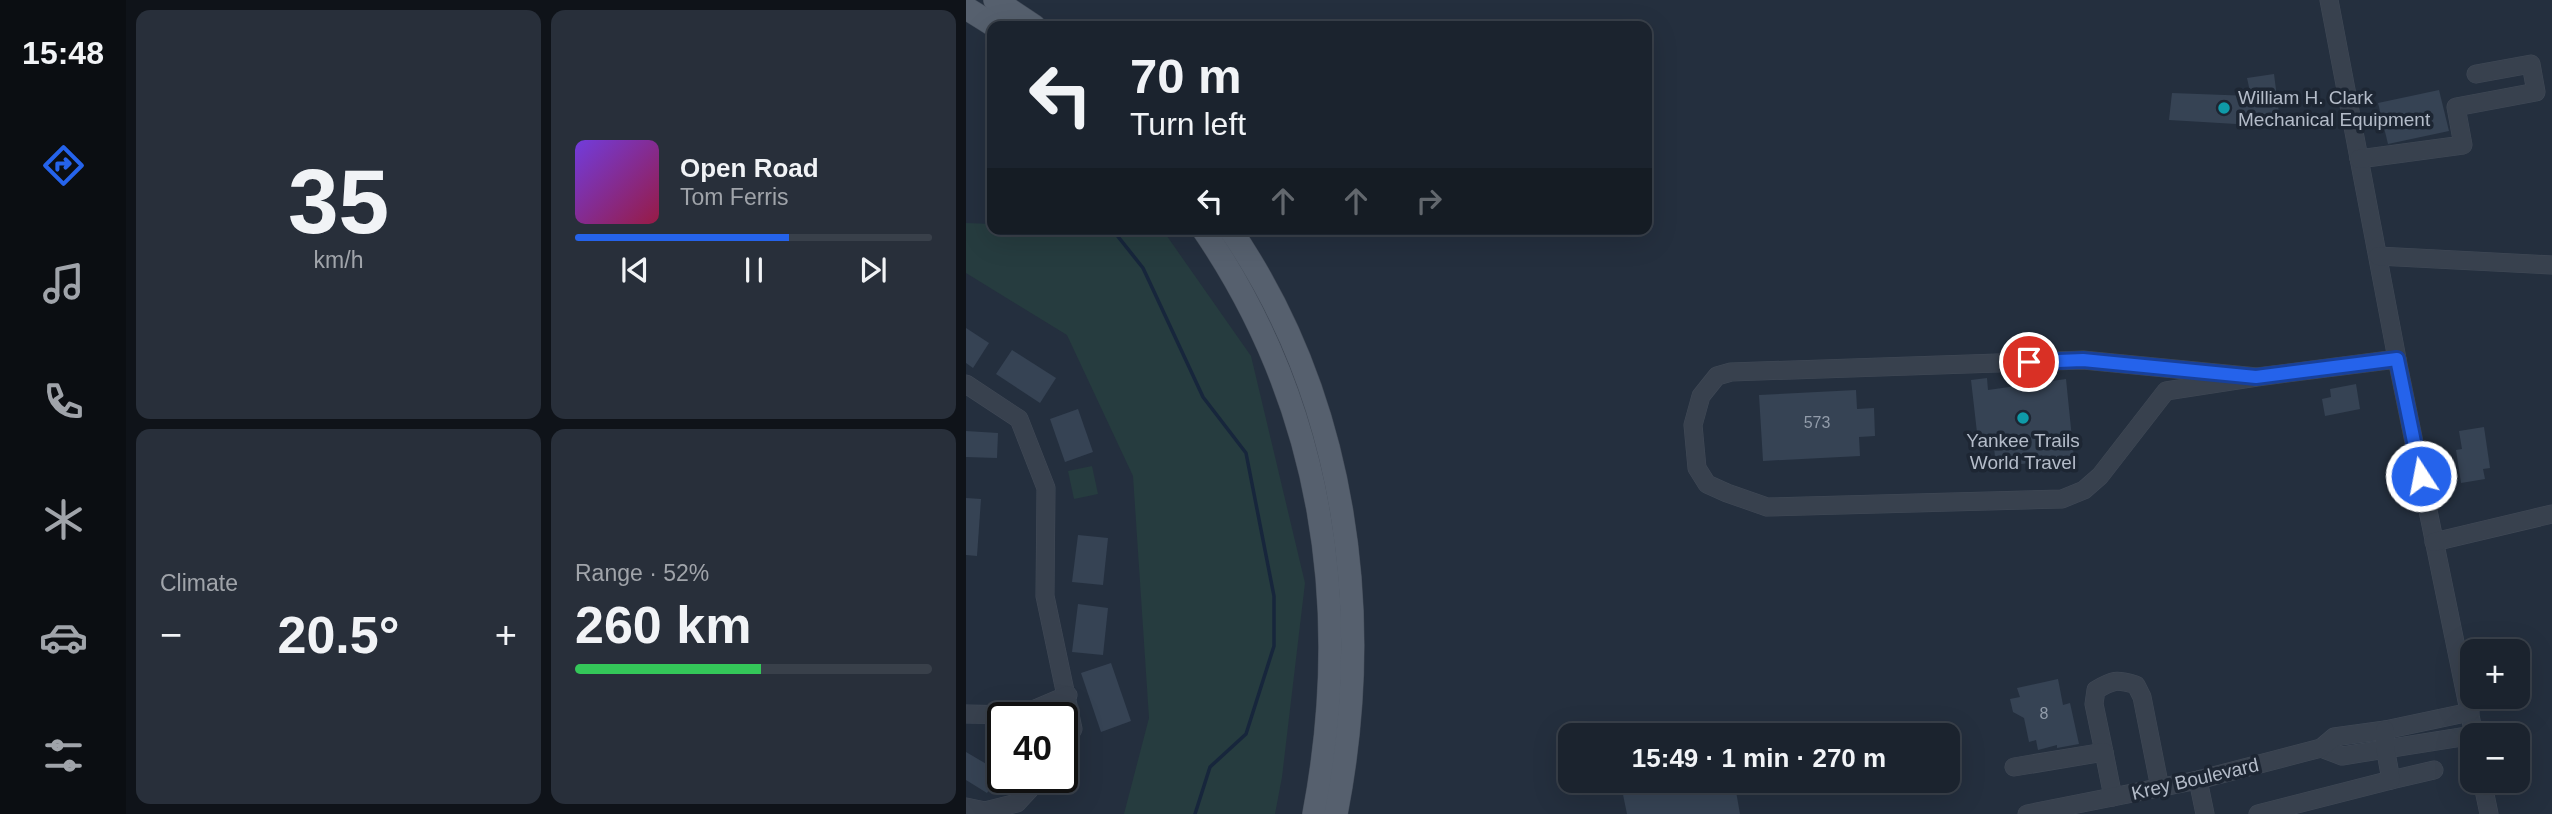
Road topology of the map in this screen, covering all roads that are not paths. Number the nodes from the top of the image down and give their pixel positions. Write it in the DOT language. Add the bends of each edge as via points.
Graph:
graph roads {
  1 [pos="995,0"];
  2 [pos="2329,0"];
  3 [pos="966,8"];
  4 [pos="987,21"];
  5 [pos="1026,21"];
  6 [pos="2476,75"];
  7 [pos="2359,159"];
  8 [pos="1207,235"];
  9 [pos="1233,235"];
  10 [pos="2378,256"];
  11 [pos="2552,265"];
  12 [pos="2397,359"];
  13 [pos="2256,377"];
  14 [pos="966,384"];
  15 [pos="2552,514"];
  16 [pos="2434,542"];
  17 [pos="1068,695"];
  18 [pos="1069,702"];
  19 [pos="2470,712"];
  20 [pos="966,714"];
  21 [pos="2472,723"];
  22 [pos="2460,736"];
  23 [pos="2385,739"];
  24 [pos="2104,752"];
  25 [pos="2014,767"];
  26 [pos="2434,769"];
  27 [pos="2198,780"];
  28 [pos="2391,780"];
  29 [pos="2160,788"];
  30 [pos="1026,793"];
  31 [pos="2484,793"];
  32 [pos="2113,797"];
  33 [pos="966,807"];
  34 [pos="1314,814"];
  35 [pos="1336,814"];
  36 [pos="2027,814"];
  37 [pos="2205,814"];
  38 [pos="2258,814"];
  39 [pos="2488,814"];
  1 -- 5 [label="main road"];
  2 -- 7 [label="street"];
  3 -- 4 [label="main road"];
  6 -- 7 [label="street" via="2531,64 2536,92 2456,107 2463,145"];
  7 -- 10 [label="street"];
  8 -- 34 [label="main road" via="1276,363 1314,483 1328,568 1332,653 1326,743"];
  9 -- 35 [label="main road" via="1279,315 1311,394 1344,522 1354,654 1348,745"];
  10 -- 11 [label="street"];
  10 -- 12 [label="street"];
  12 -- 13 [label="street"];
  12 -- 16 [label="street"];
  13 -- 13 [label="street" via="2083,360 1731,372 1717,376 1701,396 1693,425 1694,452 1707,484 1767,507 2062,499 2084,491 2100,476 2166,391"];
  14 -- 17 [label="street" via="1019,419 1046,488 1045,596"];
  15 -- 16 [label="street"];
  16 -- 19 [label="street"];
  17 -- 18 [label="street"];
  17 -- 20 [label="street" via="1021,715"];
  19 -- 21 [label="street"];
  19 -- 23 [label="street, Krey Boulevard"];
  22 -- 23 [label="street, Krey Boulevard"];
  23 -- 27 [label="street, Krey Boulevard" via="2334,737 2321,748"];
  23 -- 28 [label="street"];
  24 -- 25 [label="street"];
  24 -- 29 [label="street" via="2094,705 2096,690 2119,680 2136,685"];
  24 -- 32 [label="street"];
  26 -- 28 [label="street"];
  27 -- 29 [label="street, Krey Boulevard"];
  27 -- 37 [label="street"];
  28 -- 38 [label="street"];
  29 -- 32 [label="street, Krey Boulevard"];
  30 -- 33 [label="street" via="1017,803 985,811"];
  31 -- 39 [label="street"];
  32 -- 36 [label="street, Krey Boulevard"];
}
